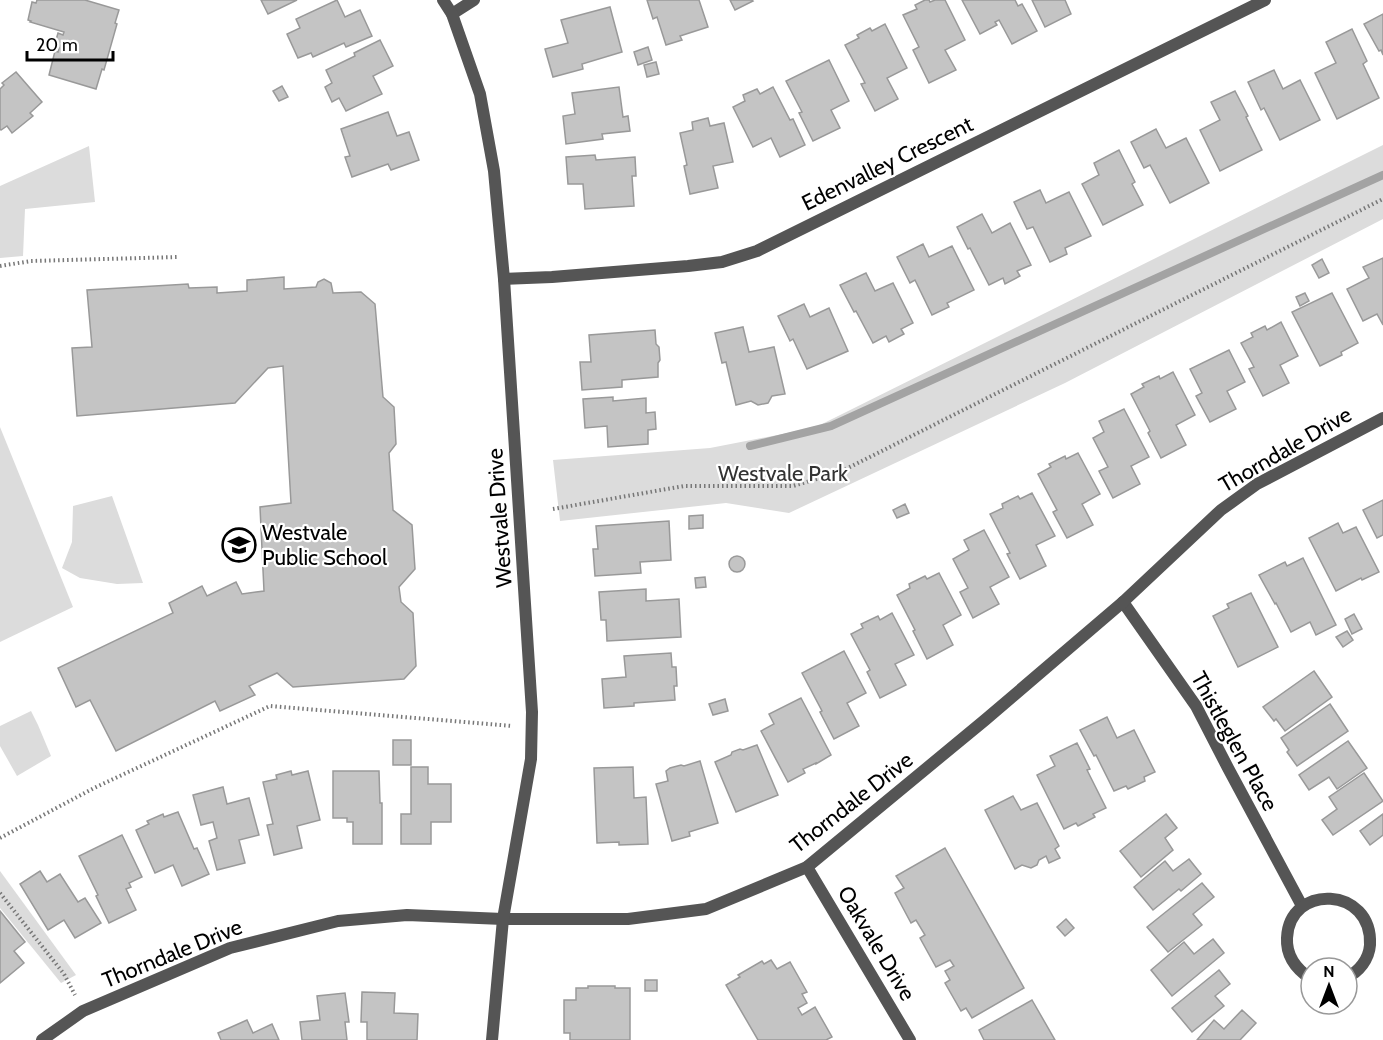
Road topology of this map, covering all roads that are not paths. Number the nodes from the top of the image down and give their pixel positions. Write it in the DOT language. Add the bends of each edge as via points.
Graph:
graph roads {
  1 [pos="443,0"];
  2 [pos="474,0"];
  3 [pos="1265,0"];
  4 [pos="453,14"];
  5 [pos="504,279"];
  6 [pos="1383,418"];
  7 [pos="1123,602"];
  8 [pos="807,867"];
  9 [pos="1302,906"];
  10 [pos="503,919"];
  11 [pos="1359,968"];
  12 [pos="1299,971"];
  13 [pos="42,1040"];
  14 [pos="492,1040"];
  15 [pos="910,1040"];
  1 -- 4 [label="street, Westvale Drive"];
  2 -- 4 [label="street"];
  3 -- 5 [label="street, Edenvalley Crescent" via="757,251 700,265"];
  4 -- 5 [label="street, Westvale Drive" via="480,94 494,171"];
  5 -- 10 [label="street, Westvale Drive" via="532,727 531,759"];
  6 -- 7 [label="street, Thorndale Drive" via="1248,490 1221,510"];
  7 -- 8 [label="street, Thorndale Drive"];
  7 -- 9 [label="street, Thistleglen Place" via="1197,706"];
  8 -- 10 [label="street, Thorndale Drive" via="706,909 628,919"];
  8 -- 15 [label="street, Oakvale Drive"];
  9 -- 11 [label="street" via="1329,898 1350,904 1361,913 1370,935 1370,950"];
  9 -- 12 [label="street" via="1287,931 1286,946"];
  10 -- 13 [label="street, Thorndale Drive" via="406,915 338,921 230,948 83,1011"];
  10 -- 14 [label="street, Westvale Drive"];
}
